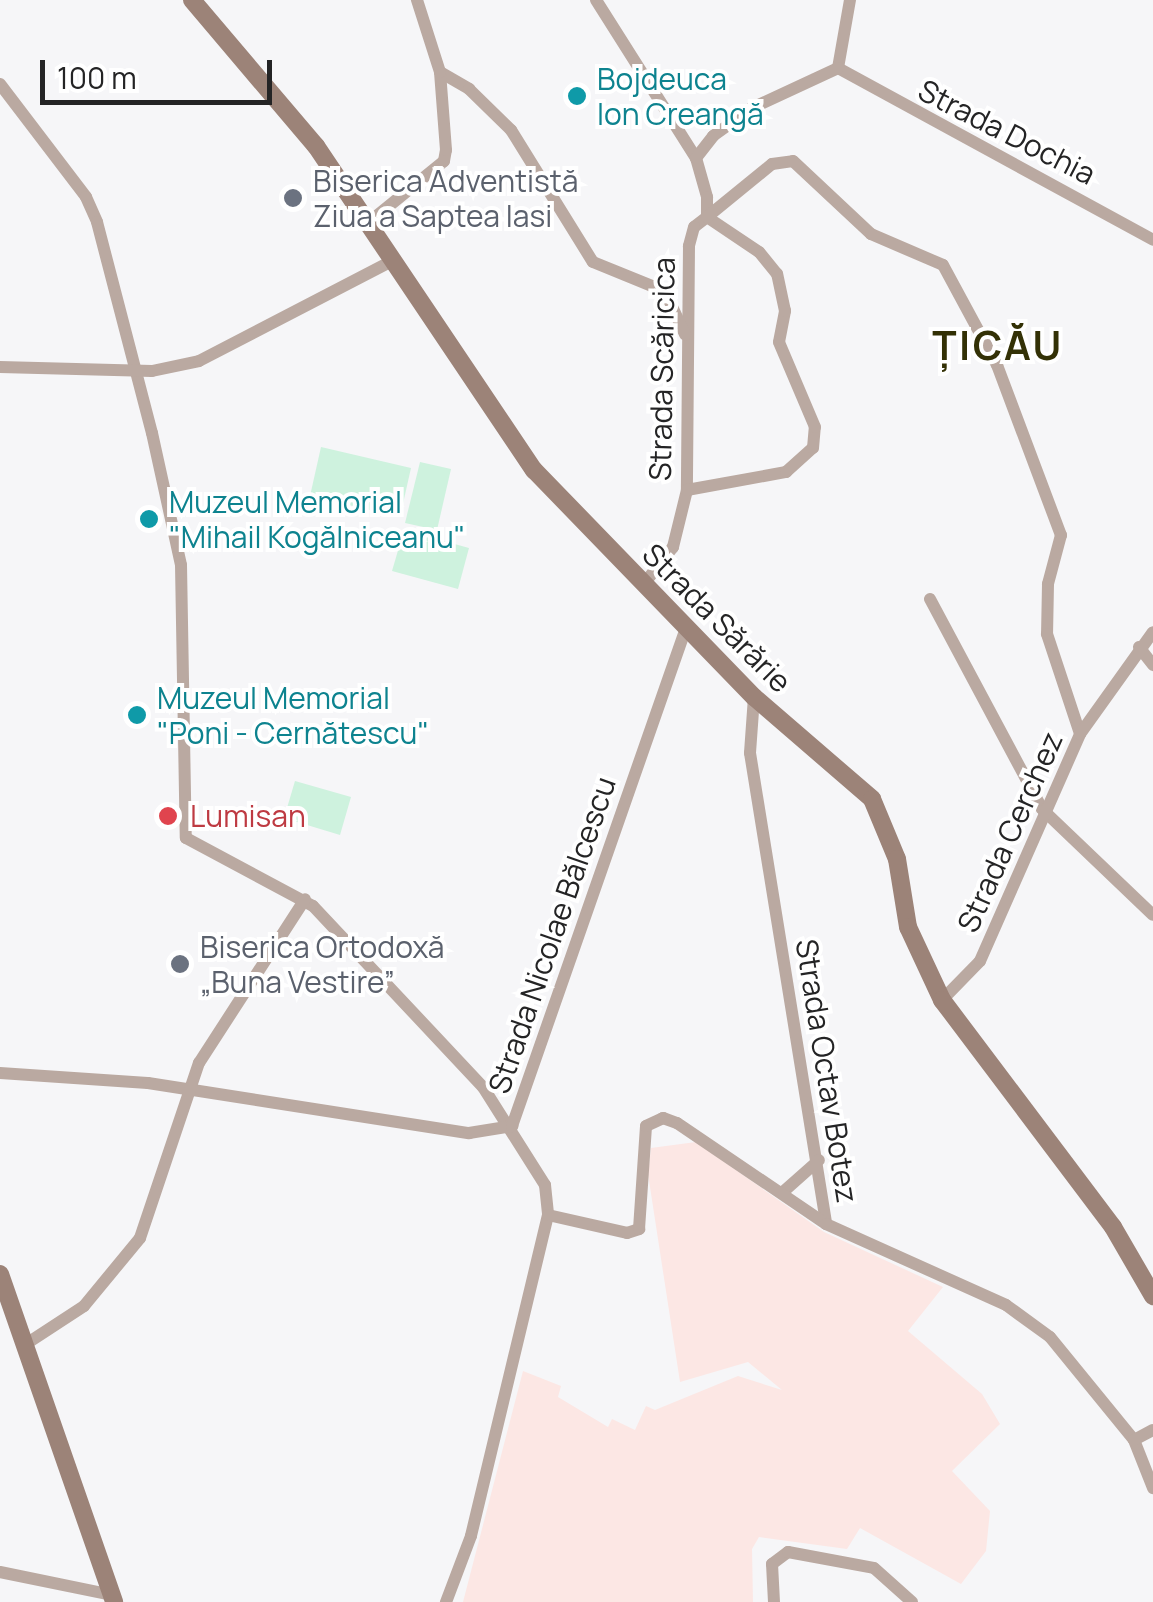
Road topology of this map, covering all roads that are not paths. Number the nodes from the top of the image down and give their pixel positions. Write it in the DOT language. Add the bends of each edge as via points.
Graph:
graph roads {
  1 [pos="192,0"];
  2 [pos="416,0"];
  3 [pos="596,0"];
  4 [pos="850,0"];
  5 [pos="838,68"];
  6 [pos="440,72"];
  7 [pos="0,84"];
  8 [pos="696,158"];
  9 [pos="707,217"];
  10 [pos="368,223"];
  11 [pos="1153,240"];
  12 [pos="392,261"];
  13 [pos="687,339"];
  14 [pos="0,367"];
  15 [pos="136,371"];
  16 [pos="686,490"];
  17 [pos="643,585"];
  18 [pos="930,599"];
  19 [pos="686,628"];
  20 [pos="1153,632"];
  21 [pos="1139,647"];
  22 [pos="1153,665"];
  23 [pos="754,697"];
  24 [pos="1080,734"];
  25 [pos="1042,810"];
  26 [pos="304,899"];
  27 [pos="1153,916"];
  28 [pos="942,1000"];
  29 [pos="0,1073"];
  30 [pos="192,1089"];
  31 [pos="512,1126"];
  32 [pos="818,1160"];
  33 [pos="784,1192"];
  34 [pos="548,1215"];
  35 [pos="826,1224"];
  36 [pos="0,1274"];
  37 [pos="1153,1296"];
  38 [pos="26,1344"];
  39 [pos="1153,1430"];
  40 [pos="1134,1440"];
  41 [pos="1153,1488"];
  42 [pos="0,1572"];
  43 [pos="110,1598"];
  44 [pos="446,1602"];
  45 [pos="774,1602"];
  46 [pos="912,1602"];
  1 -- 10 [label="street, Strada Sărărie" via="316,146"];
  2 -- 6 [label="street"];
  3 -- 8 [label="street"];
  4 -- 5 [label="street"];
  5 -- 8 [label="street" via="752,108 713,136"];
  5 -- 11 [label="street, Strada Dochia"];
  6 -- 10 [label="street" via="444,161"];
  6 -- 13 [label="street" via="469,89 511,130 594,262 669,300"];
  7 -- 15 [label="street" via="86,197 106,248"];
  8 -- 9 [label="street"];
  9 -- 13 [label="street, Strada Scăricica" via="694,227 689,246"];
  9 -- 16 [label="street" via="759,252 777,274 785,311 782,355 815,437 806,459 786,472"];
  9 -- 24 [label="street" via="772,164 793,160 871,234 943,265 1006,384 1061,535 1048,584 1047,634"];
  10 -- 12 [label="street, Strada Sărărie"];
  12 -- 15 [label="street" via="231,350"];
  12 -- 17 [label="street, Strada Sărărie" via="534,470"];
  13 -- 16 [label="street, Strada Scăricica"];
  14 -- 15 [label="street"];
  15 -- 26 [label="street" via="181,565 186,838"];
  16 -- 17 [label="street, Strada Scăricica" via="673,547"];
  17 -- 19 [label="street, Strada Sărărie"];
  18 -- 25 [label="street"];
  19 -- 23 [label="street, Strada Sărărie"];
  19 -- 31 [label="street, Strada Nicolae Bălcescu"];
  20 -- 21 [label="street, Strada Cerchez"];
  21 -- 22 [label="street"];
  21 -- 24 [label="street, Strada Cerchez"];
  23 -- 28 [label="street, Strada Sărărie" via="872,799 897,859 908,926"];
  23 -- 32 [label="street, Strada Octav Botez" via="750,753"];
  24 -- 25 [label="street, Strada Cerchez"];
  25 -- 27 [label="street"];
  25 -- 28 [label="street, Strada Cerchez" via="994,935 980,961"];
  26 -- 30 [label="street" via="199,1063"];
  26 -- 31 [label="street" via="450,1048"];
  28 -- 37 [label="street, Strada Sărărie" via="1113,1227"];
  29 -- 30 [label="street"];
  30 -- 31 [label="street" via="469,1133"];
  30 -- 38 [label="street" via="140,1238 84,1306"];
  31 -- 34 [label="street, Strada Nicolae Bălcescu" via="546,1185"];
  32 -- 33 [label="street"];
  32 -- 35 [label="street, Strada Octav Botez"];
  33 -- 34 [label="street, Strada Octav Botez" via="663,1118 646,1126 639,1229 627,1233"];
  33 -- 35 [label="street, Strada Octav Botez"];
  34 -- 44 [label="street, Strada Nicolae Bălcescu" via="471,1536"];
  35 -- 40 [label="street" via="1023,1316 1086,1374"];
  36 -- 38 [label="street"];
  38 -- 43 [label="street" via="96,1539"];
  39 -- 40 [label="street"];
  40 -- 41 [label="street"];
  42 -- 43 [label="street"];
  45 -- 46 [label="street" via="772,1564 788,1552 874,1568"];
}
